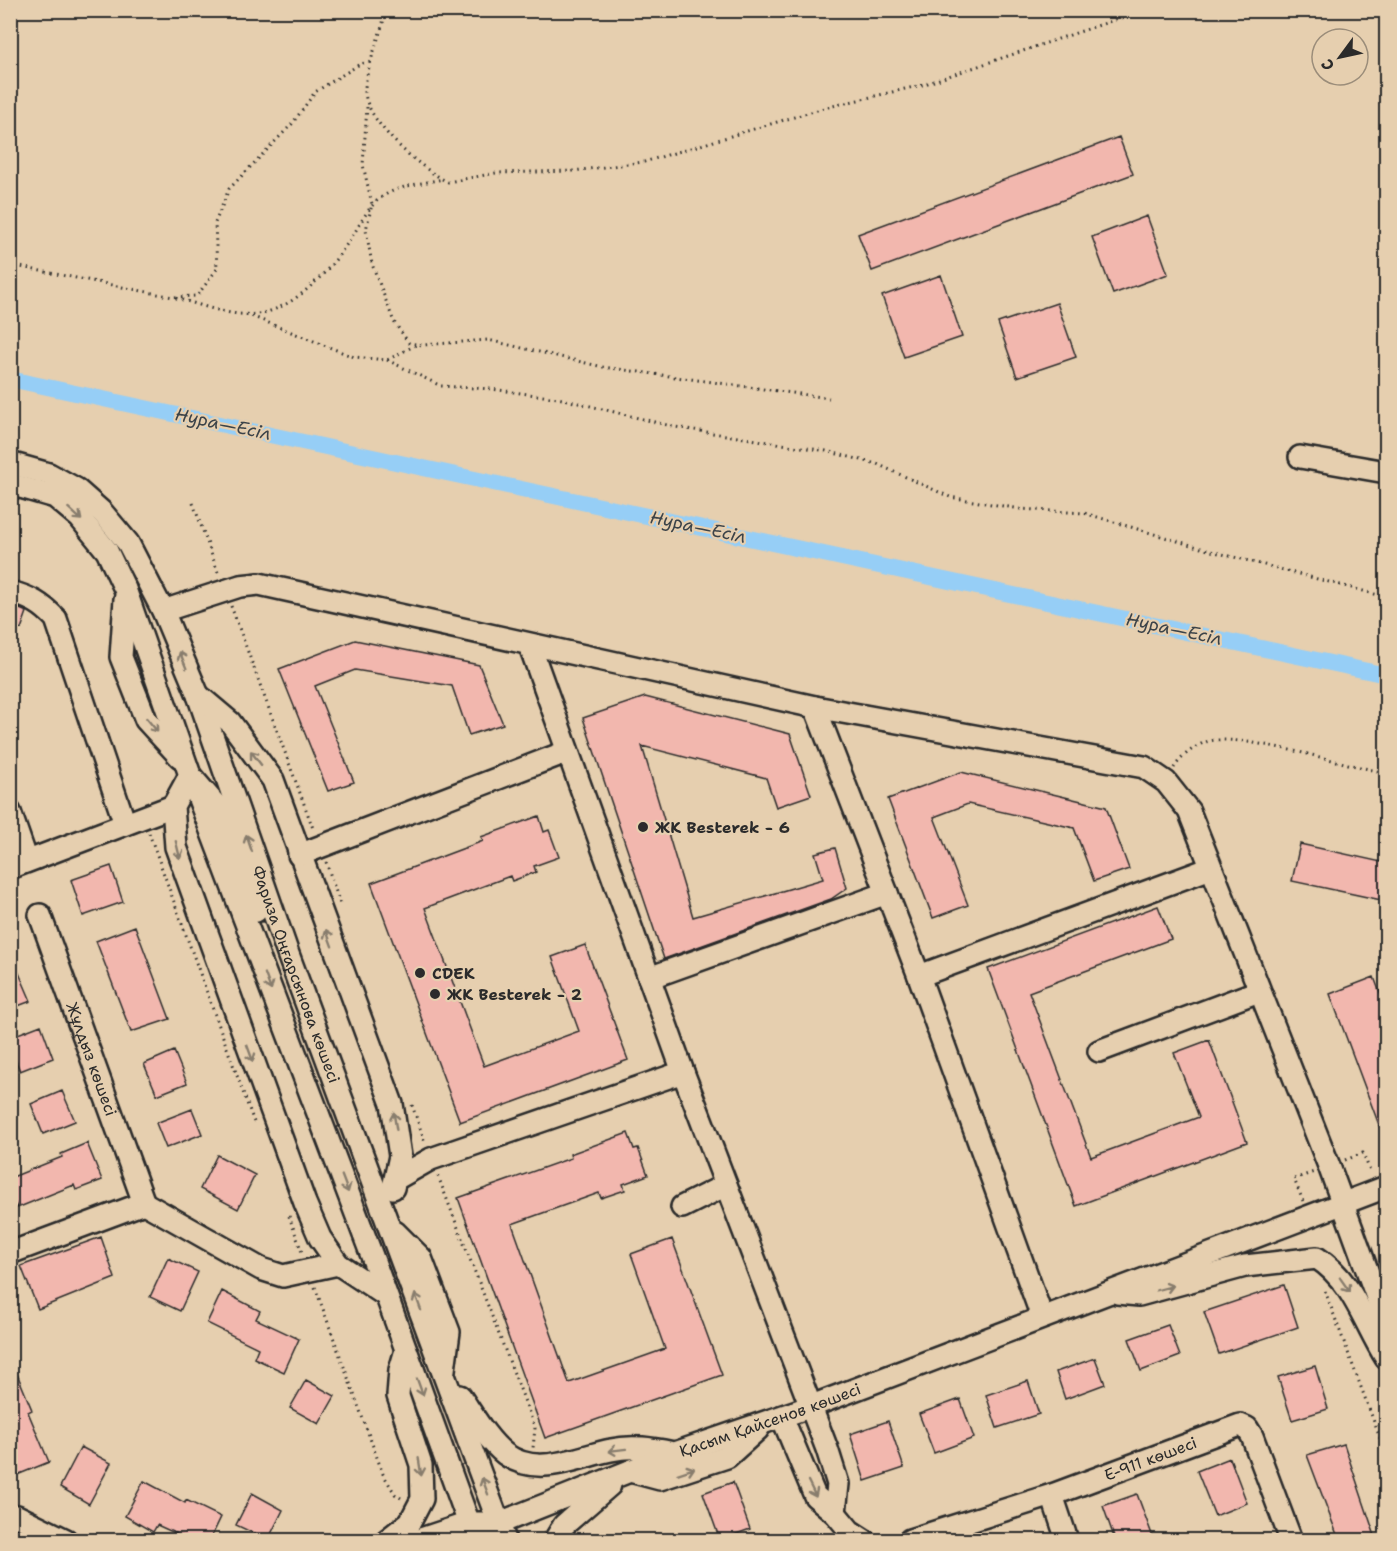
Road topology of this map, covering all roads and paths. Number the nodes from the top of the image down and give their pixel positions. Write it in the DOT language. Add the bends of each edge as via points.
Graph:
graph roads {
  1 [pos="386,10"];
  2 [pos="1144,10"];
  3 [pos="372,62"];
  4 [pos="368,106"];
  5 [pos="442,180"];
  6 [pos="372,207"];
  7 [pos="10,265"];
  8 [pos="173,297"];
  9 [pos="244,314"];
  10 [pos="418,344"];
  11 [pos="387,360"];
  12 [pos="829,398"];
  13 [pos="1300,457"];
  14 [pos="14,463"];
  15 [pos="1386,472"];
  16 [pos="17,485"];
  17 [pos="10,592"];
  18 [pos="1386,597"];
  19 [pos="163,611"];
  20 [pos="530,646"];
  21 [pos="198,695"];
  22 [pos="815,707"];
  23 [pos="566,752"];
  24 [pos="188,769"];
  25 [pos="1386,773"];
  26 [pos="1166,782"];
  27 [pos="173,806"];
  28 [pos="10,812"];
  29 [pos="125,824"];
  30 [pos="299,855"];
  31 [pos="19,865"];
  32 [pos="1211,868"];
  33 [pos="887,893"];
  34 [pos="40,915"];
  35 [pos="288,954"];
  36 [pos="919,976"];
  37 [pos="649,978"];
  38 [pos="1259,991"];
  39 [pos="286,1025"];
  40 [pos="1099,1051"];
  41 [pos="683,1072"];
  42 [pos="1347,1159"];
  43 [pos="1318,1170"];
  44 [pos="396,1179"];
  45 [pos="1379,1181"];
  46 [pos="726,1185"];
  47 [pos="144,1203"];
  48 [pos="1303,1203"];
  49 [pos="1342,1203"];
  50 [pos="682,1208"];
  51 [pos="388,1221"];
  52 [pos="10,1252"];
  53 [pos="339,1264"];
  54 [pos="1324,1289"];
  55 [pos="1108,1292"];
  56 [pos="386,1296"];
  57 [pos="1042,1317"];
  58 [pos="1386,1322"];
  59 [pos="406,1350"];
  60 [pos="1386,1358"];
  61 [pos="444,1373"];
  62 [pos="809,1407"];
  63 [pos="775,1420"];
  64 [pos="675,1453"];
  65 [pos="1386,1455"];
  66 [pos="627,1472"];
  67 [pos="1052,1495"];
  68 [pos="835,1514"];
  69 [pos="10,1517"];
  70 [pos="501,1531"];
  71 [pos="470,1535"];
  72 [pos="66,1540"];
  73 [pos="387,1540"];
  74 [pos="418,1540"];
  75 [pos="555,1540"];
  76 [pos="864,1540"];
  77 [pos="910,1540"];
  78 [pos="1067,1540"];
  79 [pos="1291,1540"];
  1 -- 3 [label="path"];
  2 -- 5 [label="path" via="922,85 824,108 644,162"];
  3 -- 4 [label="path" via="364,91"];
  3 -- 8 [label="path" via="360,64 315,92 292,124 229,189 215,223 218,269 197,296"];
  4 -- 5 [label="path" via="407,153"];
  4 -- 6 [label="path" via="363,165"];
  5 -- 6 [label="path" via="408,186 385,195"];
  6 -- 9 [label="path" via="324,272 304,291 282,307"];
  6 -- 10 [label="path" via="366,230 372,264 394,322 409,343"];
  7 -- 8 [label="path"];
  8 -- 9 [label="path"];
  9 -- 11 [label="path" via="354,357"];
  10 -- 11 [label="path"];
  10 -- 12 [label="path" via="488,340 603,367"];
  11 -- 18 [label="path" via="441,386 558,398 675,428 826,451 877,464 950,497 1020,509 1084,513"];
  13 -- 15 [label="street"];
  14 -- 19 [label="street, Фариза Оңғарсынова көшесі" via="49,474 76,489 102,512 128,543"];
  16 -- 24 [label="street, Фариза Оңғарсынова көшесі, one-way" via="55,497 80,518 106,551 125,589"];
  17 -- 29 [label="street" via="30,597 56,620"];
  19 -- 20 [label="street" via="240,586 259,584"];
  21 -- 19 [label="street, Фариза Оңғарсынова көшесі, one-way"];
  20 -- 22 [label="street"];
  20 -- 23 [label="street"];
  30 -- 21 [label="street, one-way" via="273,780 230,722"];
  35 -- 21 [label="street, Фариза Оңғарсынова көшесі, one-way"];
  22 -- 26 [label="street" via="1144,767"];
  22 -- 33 [label="street"];
  23 -- 30 [label="street"];
  23 -- 37 [label="street"];
  24 -- 27 [label="street"];
  24 -- 35 [label="street" via="221,811 269,944 274,952"];
  24 -- 39 [label="street, Фариза Оңғарсынова көшесі, one-way"];
  25 -- 26 [label="path" via="1248,741 1206,741 1179,759"];
  26 -- 32 [label="street" via="1189,812"];
  27 -- 29 [label="street"];
  27 -- 53 [label="street, one-way" via="177,847 235,1014 305,1203 320,1238"];
  28 -- 31 [label="street"];
  29 -- 31 [label="street"];
  44 -- 30 [label="street, one-way" via="400,1156 392,1104"];
  32 -- 36 [label="street"];
  32 -- 38 [label="street"];
  33 -- 36 [label="street"];
  33 -- 37 [label="street"];
  34 -- 47 [label="street, Жұлдыз көшесі"];
  35 -- 51 [label="street, Фариза Оңғарсынова көшесі"];
  36 -- 57 [label="street"];
  37 -- 41 [label="street"];
  38 -- 40 [label="street"];
  38 -- 49 [label="street"];
  39 -- 51 [label="street" via="296,1025 305,1033 356,1171"];
  39 -- 56 [label="street, Фариза Оңғарсынова көшесі, one-way"];
  41 -- 44 [label="street" via="431,1159"];
  41 -- 46 [label="street"];
  42 -- 45 [label="path" via="1363,1153"];
  43 -- 48 [label="path" via="1294,1179"];
  44 -- 51 [label="street"];
  45 -- 49 [label="street"];
  46 -- 50 [label="street"];
  46 -- 62 [label="street"];
  47 -- 52 [label="street"];
  47 -- 53 [label="street" via="261,1269 283,1276"];
  49 -- 55 [label="street, Қасым Қайсенов көшесі"];
  49 -- 58 [label="street"];
  61 -- 51 [label="street, Фариза Оңғарсынова көшесі, one-way"];
  53 -- 56 [label="street"];
  54 -- 65 [label="path"];
  55 -- 57 [label="street, Қасым Қайсенов көшесі"];
  55 -- 60 [label="street, one-way" via="1139,1295 1245,1266 1317,1258 1347,1285"];
  56 -- 59 [label="street, Фариза Оңғарсынова көшесі"];
  57 -- 62 [label="street, Қасым Қайсенов көшесі"];
  59 -- 71 [label="street, Фариза Оңғарсынова көшесі, one-way"];
  59 -- 73 [label="street, one-way" via="398,1396 421,1466 422,1499 410,1522"];
  64 -- 61 [label="street, one-way" via="641,1447 612,1449 540,1467 522,1463 504,1453"];
  70 -- 61 [label="street, Фариза Оңғарсынова көшесі, one-way"];
  62 -- 63 [label="street, Қасым Қайсенов көшесі"];
  62 -- 68 [label="street" via="838,1484"];
  63 -- 64 [label="street, Қасым Қайсенов көшесі"];
  66 -- 63 [label="street, one-way" via="660,1479 727,1457"];
  63 -- 68 [label="street, one-way" via="815,1496"];
  64 -- 66 [label="street, Қасым Қайсенов көшесі"];
  66 -- 70 [label="street, Қасым Қайсенов көшесі"];
  66 -- 75 [label="street" via="564,1525"];
  67 -- 77 [label="street, Е-911 көшесі"];
  67 -- 78 [label="street"];
  67 -- 79 [label="street, Е-911 көшесі" via="1234,1427 1247,1428"];
  68 -- 76 [label="street"];
  69 -- 72 [label="street" via="17,1516"];
  70 -- 71 [label="street, Қасым Қайсенов көшесі"];
  71 -- 74 [label="street, Қасым Қайсенов көшесі"];
}
